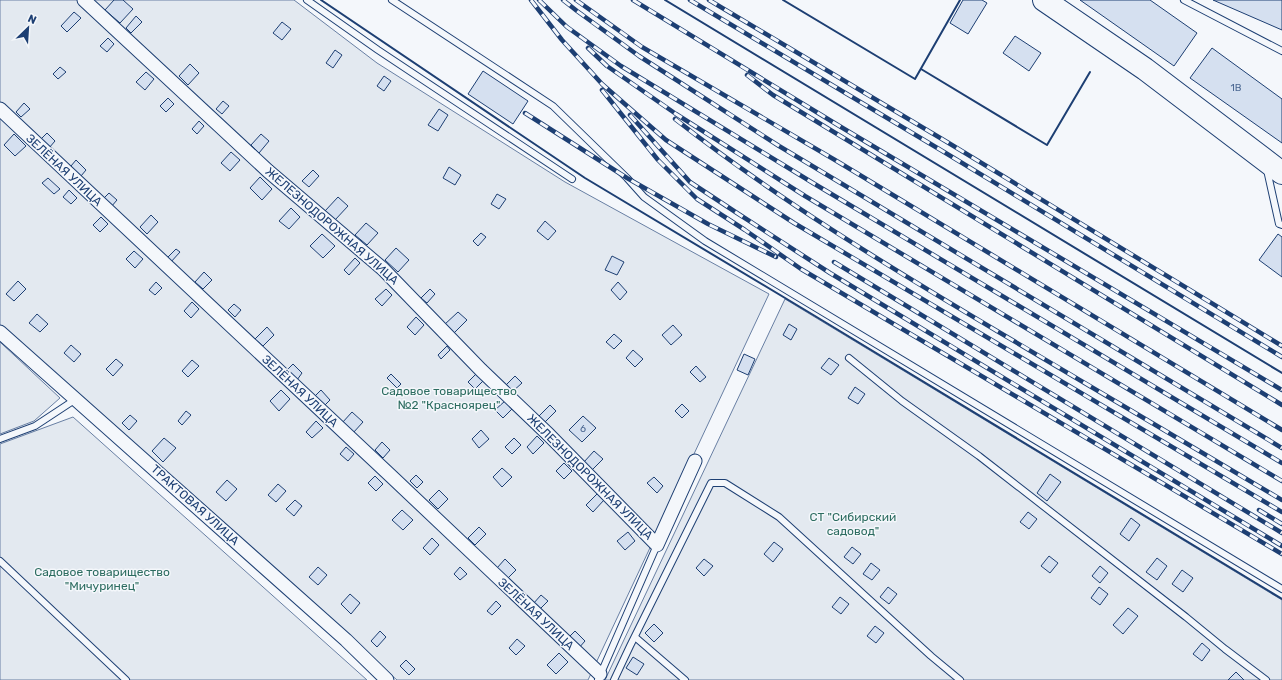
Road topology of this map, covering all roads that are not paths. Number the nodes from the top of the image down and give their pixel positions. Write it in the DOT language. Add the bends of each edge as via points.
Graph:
graph roads {
  1 [pos="84,0"];
  2 [pos="307,0"];
  3 [pos="392,0"];
  4 [pos="1044,0"];
  5 [pos="1184,0"];
  6 [pos="1282,51"];
  7 [pos="0,109"];
  8 [pos="1265,159"];
  9 [pos="1282,173"];
  10 [pos="572,179"];
  11 [pos="1282,225"];
  12 [pos="0,332"];
  13 [pos="849,358"];
  14 [pos="76,399"];
  15 [pos="0,439"];
  16 [pos="695,461"];
  17 [pos="657,545"];
  18 [pos="0,560"];
  19 [pos="1282,589"];
  20 [pos="635,637"];
  21 [pos="599,677"];
  22 [pos="126,680"];
  23 [pos="388,680"];
  24 [pos="614,680"];
  25 [pos="685,680"];
  26 [pos="960,680"];
  27 [pos="1266,680"];
  1 -- 17 [label="street, ЖЕЛЕЗНОДОРОЖНАЯ УЛИЦА" via="268,171 383,269"];
  2 -- 10 [label="lane"];
  3 -- 19 [label="lane" via="553,106 644,197 705,241"];
  4 -- 8 [label="highway" via="1144,69"];
  5 -- 6 [label="lane"];
  7 -- 21 [label="street, ЗЕЛЁНАЯ УЛИЦА" via="398,482"];
  8 -- 9 [label="highway"];
  8 -- 11 [label="lane" via="1279,224"];
  12 -- 14 [label="street, ТРАКТОВАЯ УЛИЦА"];
  13 -- 27 [label="lane"];
  14 -- 15 [label="lane" via="35,426"];
  14 -- 23 [label="street, ТРАКТОВАЯ УЛИЦА"];
  16 -- 17 [label="street"];
  17 -- 21 [label="lane"];
  18 -- 22 [label="lane"];
  20 -- 24 [label="lane"];
  20 -- 25 [label="lane"];
  20 -- 26 [label="lane" via="711,483 725,483 779,517"];
}
